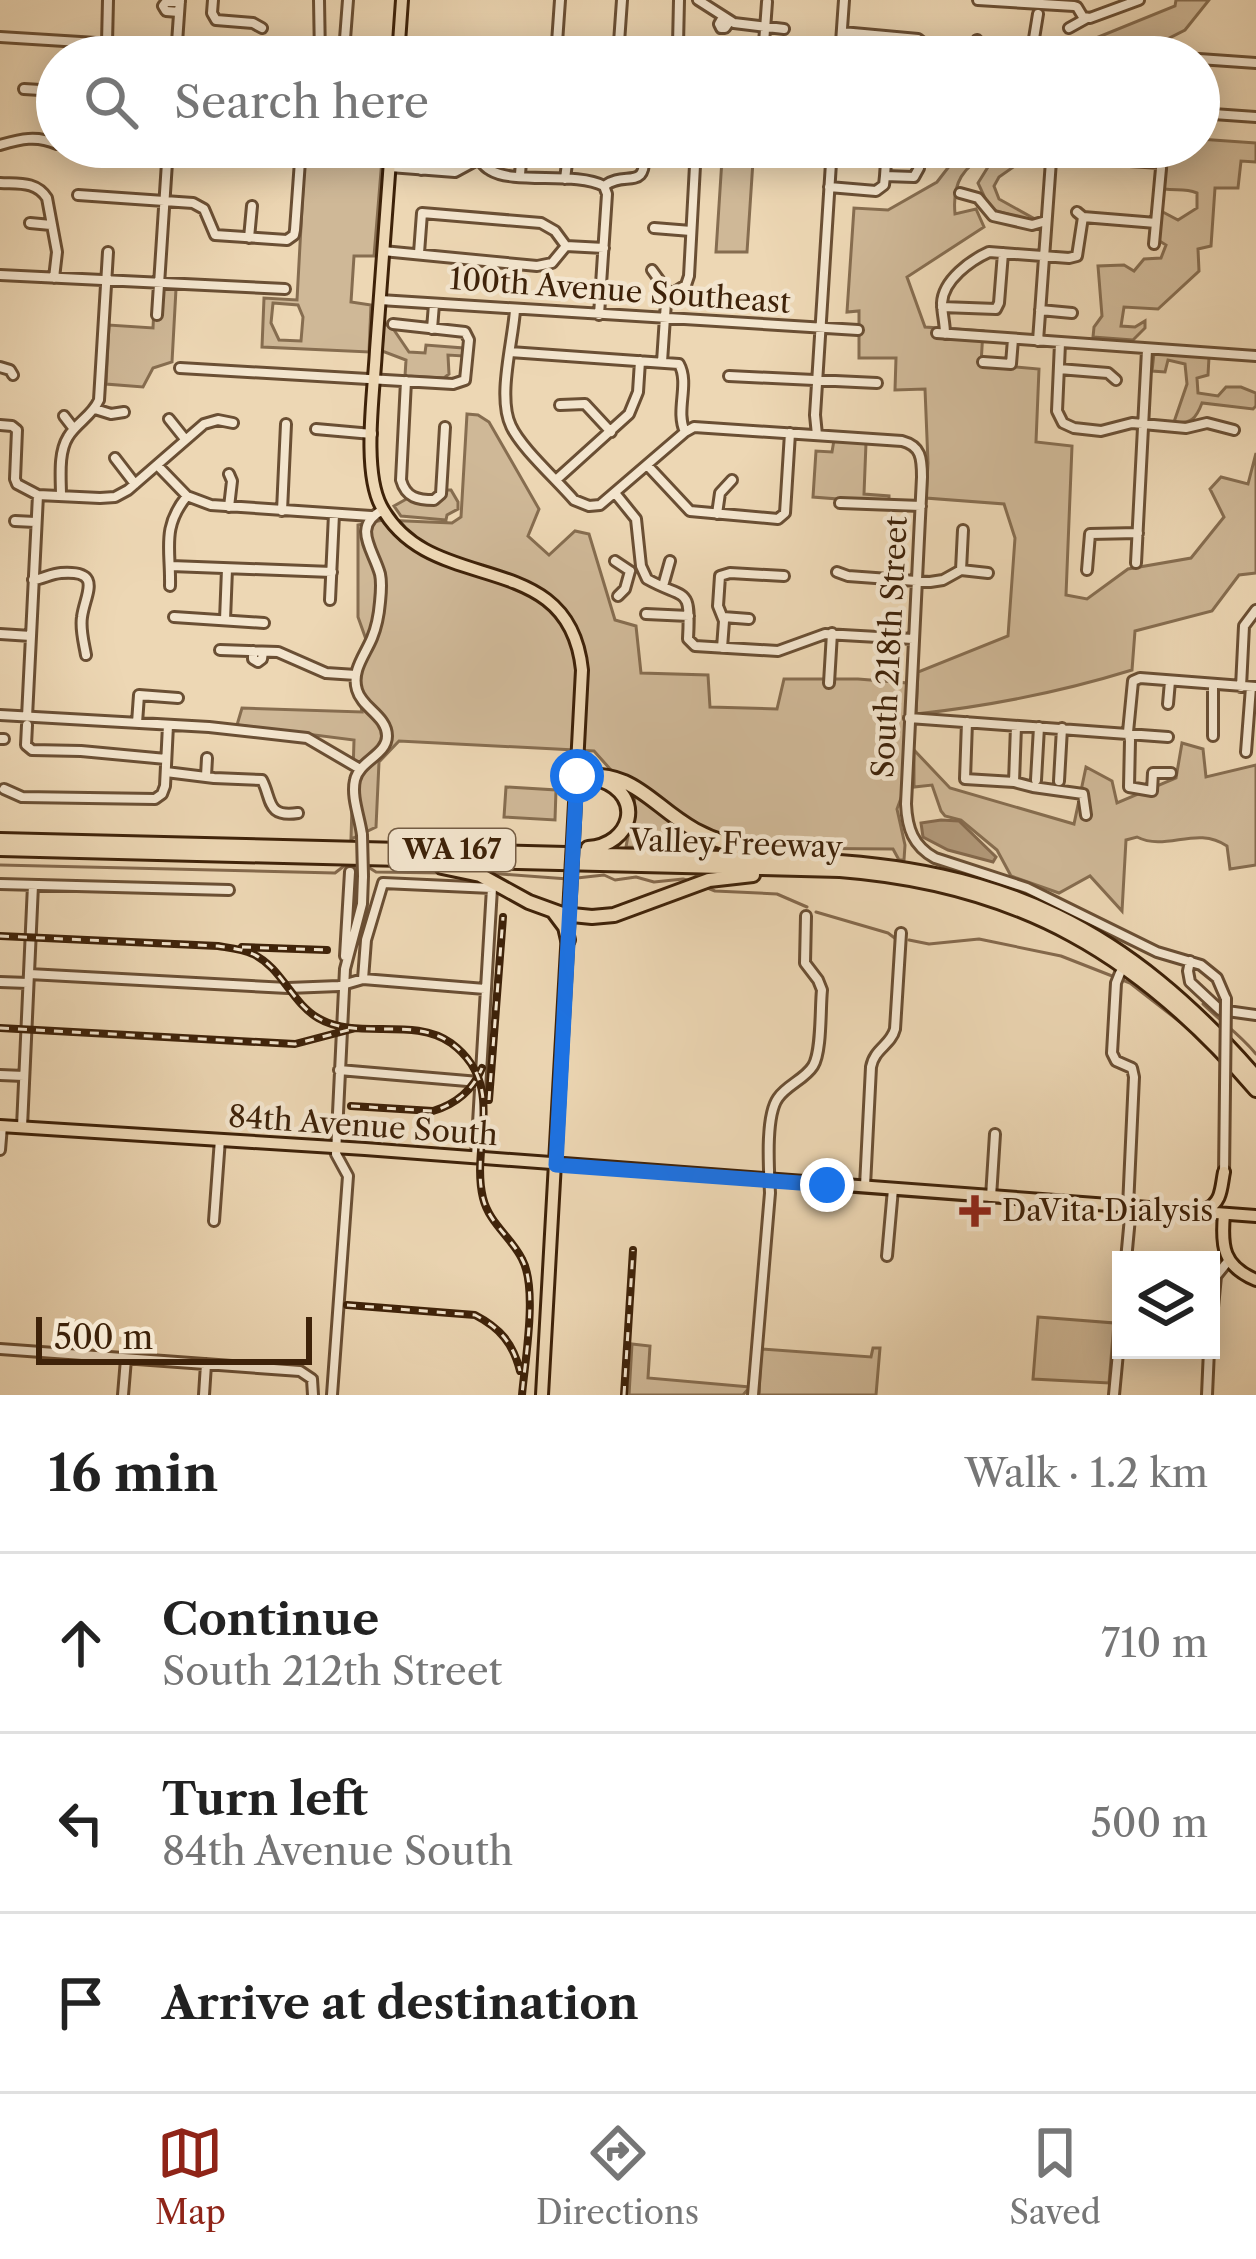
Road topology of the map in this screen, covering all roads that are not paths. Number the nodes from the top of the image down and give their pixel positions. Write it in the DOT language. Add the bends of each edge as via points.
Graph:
graph roads {
  1 [pos="108,0"];
  2 [pos="213,0"];
  3 [pos="348,0"];
  4 [pos="402,0"];
  5 [pos="560,0"];
  6 [pos="622,0"];
  7 [pos="679,0"];
  8 [pos="844,0"];
  9 [pos="978,0"];
  10 [pos="1139,0"];
  11 [pos="704,1"];
  12 [pos="766,2"];
  13 [pos="180,5"];
  14 [pos="1038,6"];
  15 [pos="1087,18"];
  16 [pos="765,27"];
  17 [pos="262,28"];
  18 [pos="1069,28"];
  19 [pos="784,29"];
  20 [pos="842,32"];
  21 [pos="106,36"];
  22 [pos="177,36"];
  23 [pos="345,36"];
  24 [pos="399,36"];
  25 [pos="557,36"];
  26 [pos="619,36"];
  27 [pos="678,36"];
  28 [pos="764,36"];
  29 [pos="842,36"];
  30 [pos="882,36"];
  31 [pos="1034,36"];
  32 [pos="0,37"];
  33 [pos="36,39"];
  34 [pos="1220,60"];
  35 [pos="1256,63"];
  36 [pos="24,89"];
  37 [pos="36,90"];
  38 [pos="1220,114"];
  39 [pos="1256,117"];
  40 [pos="36,138"];
  41 [pos="0,145"];
  42 [pos="166,168"];
  43 [pos="298,168"];
  44 [pos="389,168"];
  45 [pos="400,168"];
  46 [pos="462,168"];
  47 [pos="489,168"];
  48 [pos="520,168"];
  49 [pos="566,168"];
  50 [pos="644,168"];
  51 [pos="696,168"];
  52 [pos="830,168"];
  53 [pos="886,168"];
  54 [pos="920,168"];
  55 [pos="1051,168"];
  56 [pos="1162,168"];
  57 [pos="421,170"];
  58 [pos="520,175"];
  59 [pos="885,176"];
  60 [pos="565,179"];
  61 [pos="0,183"];
  62 [pos="604,186"];
  63 [pos="829,188"];
  64 [pos="960,193"];
  65 [pos="78,195"];
  66 [pos="164,200"];
  67 [pos="252,206"];
  68 [pos="1047,220"];
  69 [pos="1156,223"];
  70 [pos="30,224"];
  71 [pos="51,225"];
  72 [pos="654,228"];
  73 [pos="691,231"];
  74 [pos="249,238"];
  75 [pos="1154,244"];
  76 [pos="566,246"];
  77 [pos="604,248"];
  78 [pos="383,251"];
  79 [pos="108,252"];
  80 [pos="419,253"];
  81 [pos="1003,253"];
  82 [pos="1044,256"];
  83 [pos="652,271"];
  84 [pos="0,275"];
  85 [pos="55,278"];
  86 [pos="107,281"];
  87 [pos="159,284"];
  88 [pos="284,289"];
  89 [pos="670,295"];
  90 [pos="380,300"];
  91 [pos="434,304"];
  92 [pos="942,307"];
  93 [pos="515,310"];
  94 [pos="1040,310"];
  95 [pos="1072,313"];
  96 [pos="157,315"];
  97 [pos="599,315"];
  98 [pos="664,319"];
  99 [pos="393,324"];
  100 [pos="820,328"];
  101 [pos="433,329"];
  102 [pos="858,330"];
  103 [pos="1013,339"];
  104 [pos="1038,341"];
  105 [pos="1060,343"];
  106 [pos="1148,350"];
  107 [pos="510,352"];
  108 [pos="1256,356"];
  109 [pos="640,361"];
  110 [pos="662,362"];
  111 [pos="983,362"];
  112 [pos="0,367"];
  113 [pos="180,368"];
  114 [pos="1059,369"];
  115 [pos="14,375"];
  116 [pos="729,376"];
  117 [pos="374,379"];
  118 [pos="1116,380"];
  119 [pos="406,381"];
  120 [pos="817,382"];
  121 [pos="877,383"];
  122 [pos="560,405"];
  123 [pos="95,409"];
  124 [pos="124,412"];
  125 [pos="64,416"];
  126 [pos="169,419"];
  127 [pos="233,423"];
  128 [pos="286,424"];
  129 [pos="1144,424"];
  130 [pos="0,425"];
  131 [pos="445,427"];
  132 [pos="316,429"];
  133 [pos="74,430"];
  134 [pos="1234,430"];
  135 [pos="611,432"];
  136 [pos="685,432"];
  137 [pos="790,433"];
  138 [pos="372,434"];
  139 [pos="820,435"];
  140 [pos="185,439"];
  141 [pos="115,458"];
  142 [pos="158,465"];
  143 [pos="647,465"];
  144 [pos="229,474"];
  145 [pos="556,480"];
  146 [pos="732,480"];
  147 [pos="135,484"];
  148 [pos="615,493"];
  149 [pos="38,496"];
  150 [pos="61,496"];
  151 [pos="187,496"];
  152 [pos="840,503"];
  153 [pos="380,504"];
  154 [pos="921,506"];
  155 [pos="229,507"];
  156 [pos="282,511"];
  157 [pos="334,514"];
  158 [pos="717,514"];
  159 [pos="371,516"];
  160 [pos="15,521"];
  161 [pos="35,522"];
  162 [pos="963,530"];
  163 [pos="1138,533"];
  164 [pos="615,561"];
  165 [pos="670,562"];
  166 [pos="1136,563"];
  167 [pos="171,566"];
  168 [pos="641,566"];
  169 [pos="227,569"];
  170 [pos="961,570"];
  171 [pos="1087,570"];
  172 [pos="332,572"];
  173 [pos="630,572"];
  174 [pos="837,572"];
  175 [pos="988,573"];
  176 [pos="784,576"];
  177 [pos="33,580"];
  178 [pos="917,581"];
  179 [pos="170,586"];
  180 [pos="663,586"];
  181 [pos="617,596"];
  182 [pos="330,600"];
  183 [pos="1254,612"];
  184 [pos="646,614"];
  185 [pos="689,616"];
  186 [pos="174,617"];
  187 [pos="723,617"];
  188 [pos="749,619"];
  189 [pos="225,620"];
  190 [pos="264,623"];
  191 [pos="832,633"];
  192 [pos="0,634"];
  193 [pos="31,636"];
  194 [pos="913,639"];
  195 [pos="722,648"];
  196 [pos="220,650"];
  197 [pos="86,655"];
  198 [pos="356,675"];
  199 [pos="1170,681"];
  200 [pos="829,682"];
  201 [pos="1214,684"];
  202 [pos="1249,687"];
  203 [pos="178,698"];
  204 [pos="1168,704"];
  205 [pos="0,715"];
  206 [pos="909,718"];
  207 [pos="27,721"];
  208 [pos="968,722"];
  209 [pos="137,723"];
  210 [pos="168,725"];
  211 [pos="1016,726"];
  212 [pos="1039,727"];
  213 [pos="1062,728"];
  214 [pos="1128,732"];
  215 [pos="1168,736"];
  216 [pos="1213,736"];
  217 [pos="1246,752"];
  218 [pos="207,758"];
  219 [pos="166,759"];
  220 [pos="360,769"];
  221 [pos="166,772"];
  222 [pos="1171,773"];
  223 [pos="206,776"];
  224 [pos="577,776"];
  225 [pos="1036,780"];
  226 [pos="1013,782"];
  227 [pos="1059,782"];
  228 [pos="1,787"];
  229 [pos="298,813"];
  230 [pos="1086,815"];
  231 [pos="0,844"];
  232 [pos="493,851"];
  233 [pos="376,859"];
  234 [pos="848,861"];
  235 [pos="350,872"];
  236 [pos="906,878"];
  237 [pos="0,884"];
  238 [pos="33,885"];
  239 [pos="495,886"];
  240 [pos="229,890"];
  241 [pos="552,910"];
  242 [pos="569,916"];
  243 [pos="806,916"];
  244 [pos="901,933"];
  245 [pos="568,940"];
  246 [pos="1190,961"];
  247 [pos="345,969"];
  248 [pos="1118,978"];
  249 [pos="29,979"];
  250 [pos="363,979"];
  251 [pos="0,982"];
  252 [pos="344,985"];
  253 [pos="485,989"];
  254 [pos="1256,1015"];
  255 [pos="1192,1021"];
  256 [pos="340,1070"];
  257 [pos="1256,1073"];
  258 [pos="0,1075"];
  259 [pos="24,1076"];
  260 [pos="479,1082"];
  261 [pos="1256,1090"];
  262 [pos="1256,1103"];
  263 [pos="1,1126"];
  264 [pos="22,1127"];
  265 [pos="995,1134"];
  266 [pos="220,1139"];
  267 [pos="336,1146"];
  268 [pos="0,1150"];
  269 [pos="476,1156"];
  270 [pos="556,1165"];
  271 [pos="1224,1172"];
  272 [pos="770,1180"];
  273 [pos="865,1187"];
  274 [pos="893,1190"];
  275 [pos="991,1197"];
  276 [pos="1130,1207"];
  277 [pos="1197,1211"];
  278 [pos="1224,1214"];
  279 [pos="1256,1216"];
  280 [pos="214,1221"];
  281 [pos="1127,1251"];
  282 [pos="1226,1251"];
  283 [pos="887,1256"];
  284 [pos="1220,1266"];
  285 [pos="1256,1280"];
  286 [pos="0,1348"];
  287 [pos="126,1359"];
  288 [pos="1117,1359"];
  289 [pos="1209,1359"];
  290 [pos="206,1364"];
  291 [pos="123,1395"];
  292 [pos="204,1395"];
  293 [pos="313,1395"];
  294 [pos="332,1395"];
  295 [pos="542,1395"];
  296 [pos="753,1395"];
  297 [pos="1114,1395"];
  298 [pos="1207,1395"];
  1 -- 21 [label="street"];
  2 -- 17 [label="street" via="219,21"];
  3 -- 23 [label="street"];
  4 -- 24 [label="main road"];
  5 -- 25 [label="street"];
  6 -- 26 [label="street"];
  7 -- 27 [label="street"];
  8 -- 20 [label="street"];
  9 -- 14 [label="street"];
  10 -- 15 [label="street"];
  11 -- 16 [label="street" via="726,19"];
  12 -- 16 [label="street"];
  13 -- 22 [label="street"];
  14 -- 15 [label="street" via="1077,7"];
  14 -- 31 [label="street"];
  15 -- 18 [label="street"];
  16 -- 19 [label="street"];
  16 -- 28 [label="street"];
  20 -- 29 [label="street"];
  20 -- 30 [label="street"];
  32 -- 33 [label="street"];
  34 -- 35 [label="street"];
  36 -- 37 [label="street"];
  38 -- 39 [label="street"];
  40 -- 41 [label="street"];
  42 -- 66 [label="street"];
  43 -- 74 [label="street" via="291,238"];
  44 -- 78 [label="main road"];
  45 -- 57 [label="street"];
  46 -- 57 [label="street"];
  47 -- 58 [label="street"];
  48 -- 58 [label="street"];
  49 -- 60 [label="street"];
  50 -- 62 [label="street" via="641,176"];
  51 -- 73 [label="street"];
  52 -- 63 [label="street"];
  53 -- 59 [label="street"];
  54 -- 59 [label="street" via="916,176"];
  55 -- 68 [label="street"];
  56 -- 69 [label="street"];
  58 -- 60 [label="street"];
  59 -- 63 [label="street" via="879,190"];
  60 -- 62 [label="street"];
  61 -- 71 [label="street" via="42,191"];
  62 -- 77 [label="street"];
  63 -- 100 [label="street"];
  64 -- 68 [label="street" via="979,198 993,216 1032,225"];
  65 -- 66 [label="street"];
  66 -- 74 [label="street" via="199,205 214,236"];
  66 -- 87 [label="street"];
  67 -- 74 [label="street"];
  68 -- 82 [label="street"];
  69 -- 75 [label="street"];
  69 -- 82 [label="street" via="1080,215 1074,256"];
  70 -- 71 [label="street"];
  71 -- 85 [label="street"];
  72 -- 73 [label="street"];
  73 -- 89 [label="street" via="689,276"];
  76 -- 77 [label="street"];
  76 -- 80 [label="street" via="552,263 537,266"];
  76 -- 80 [label="street" via="541,223 422,213"];
  77 -- 97 [label="street"];
  78 -- 80 [label="street"];
  78 -- 90 [label="main road"];
  79 -- 86 [label="street"];
  81 -- 82 [label="street"];
  81 -- 92 [label="street" via="984,253 948,284"];
  81 -- 92 [label="street" via="998,307"];
  82 -- 94 [label="street"];
  83 -- 89 [label="street"];
  84 -- 85 [label="street"];
  85 -- 86 [label="street"];
  86 -- 87 [label="street"];
  86 -- 123 [label="street"];
  87 -- 88 [label="street"];
  87 -- 96 [label="street"];
  89 -- 98 [label="street"];
  90 -- 91 [label="street, 100th Avenue Southeast"];
  90 -- 117 [label="main road"];
  91 -- 93 [label="street, 100th Avenue Southeast"];
  91 -- 101 [label="street"];
  92 -- 103 [label="street" via="941,334"];
  93 -- 97 [label="street, 100th Avenue Southeast"];
  93 -- 107 [label="street"];
  94 -- 95 [label="street"];
  94 -- 104 [label="street"];
  97 -- 98 [label="street, 100th Avenue Southeast"];
  98 -- 100 [label="street, 100th Avenue Southeast"];
  98 -- 110 [label="street"];
  99 -- 101 [label="street"];
  100 -- 102 [label="street, 100th Avenue Southeast"];
  100 -- 120 [label="street"];
  101 -- 119 [label="street" via="465,332 466,378"];
  103 -- 104 [label="street"];
  103 -- 111 [label="street" via="1011,364"];
  104 -- 105 [label="street"];
  105 -- 106 [label="street"];
  105 -- 114 [label="street"];
  106 -- 108 [label="street"];
  106 -- 129 [label="street"];
  107 -- 109 [label="street"];
  107 -- 145 [label="street" via="508,418"];
  109 -- 110 [label="street"];
  109 -- 135 [label="street" via="636,400"];
  110 -- 136 [label="street" via="681,365"];
  112 -- 115 [label="street"];
  113 -- 117 [label="street"];
  114 -- 118 [label="street"];
  114 -- 129 [label="street" via="1063,423 1100,431"];
  116 -- 120 [label="street"];
  117 -- 119 [label="street"];
  117 -- 138 [label="main road"];
  119 -- 131 [label="street" via="401,480 415,499 439,497"];
  120 -- 121 [label="street"];
  120 -- 139 [label="street"];
  122 -- 135 [label="street" via="585,404"];
  123 -- 124 [label="street"];
  123 -- 133 [label="street"];
  125 -- 133 [label="street"];
  126 -- 140 [label="street"];
  127 -- 140 [label="street" via="208,422"];
  128 -- 156 [label="street"];
  129 -- 134 [label="street"];
  129 -- 163 [label="street"];
  130 -- 149 [label="street" via="17,432 15,479"];
  132 -- 138 [label="street"];
  133 -- 150 [label="street" via="64,448"];
  135 -- 145 [label="street"];
  136 -- 137 [label="street"];
  136 -- 143 [label="street"];
  137 -- 139 [label="street"];
  137 -- 158 [label="street" via="784,515"];
  138 -- 153 [label="main road"];
  139 -- 154 [label="street, South 218th Street" via="917,448"];
  140 -- 142 [label="street"];
  141 -- 147 [label="street"];
  142 -- 147 [label="street"];
  142 -- 151 [label="street"];
  143 -- 148 [label="street"];
  143 -- 158 [label="street" via="686,509"];
  144 -- 155 [label="street"];
  145 -- 148 [label="street" via="582,505 600,505"];
  146 -- 158 [label="street"];
  147 -- 150 [label="street" via="108,498"];
  148 -- 168 [label="street" via="636,519"];
  149 -- 150 [label="street"];
  149 -- 161 [label="street"];
  151 -- 155 [label="street"];
  151 -- 167 [label="street" via="171,522"];
  152 -- 154 [label="street"];
  153 -- 159 [label="street"];
  153 -- 224 [label="main road" via="422,550 526,586 560,613 581,664"];
  154 -- 178 [label="street, South 218th Street"];
  155 -- 156 [label="street"];
  156 -- 157 [label="street"];
  157 -- 159 [label="street"];
  157 -- 172 [label="street"];
  159 -- 198 [label="street" via="367,539 380,599"];
  160 -- 161 [label="street"];
  161 -- 177 [label="street"];
  162 -- 170 [label="street"];
  163 -- 166 [label="street"];
  163 -- 171 [label="street" via="1090,534"];
  164 -- 173 [label="street"];
  165 -- 180 [label="street"];
  167 -- 169 [label="street"];
  167 -- 179 [label="street"];
  168 -- 173 [label="street"];
  168 -- 180 [label="street"];
  169 -- 172 [label="street"];
  169 -- 189 [label="street"];
  170 -- 175 [label="street"];
  170 -- 178 [label="street"];
  172 -- 182 [label="street"];
  173 -- 181 [label="street"];
  174 -- 178 [label="street"];
  176 -- 187 [label="street" via="726,570"];
  177 -- 193 [label="street"];
  177 -- 197 [label="street" via="57,573 87,581"];
  178 -- 194 [label="street, South 218th Street"];
  180 -- 185 [label="street" via="683,596"];
  183 -- 202 [label="street" via="1244,626"];
  184 -- 185 [label="street"];
  185 -- 195 [label="street" via="692,644"];
  186 -- 189 [label="street"];
  187 -- 188 [label="street"];
  187 -- 195 [label="street"];
  189 -- 190 [label="street"];
  191 -- 194 [label="street"];
  191 -- 195 [label="street" via="778,651"];
  191 -- 200 [label="street"];
  192 -- 193 [label="street"];
  193 -- 207 [label="street"];
  194 -- 206 [label="street, South 218th Street"];
  196 -- 198 [label="street" via="286,654 329,674"];
  198 -- 220 [label="street" via="359,697 387,737"];
  199 -- 201 [label="street"];
  199 -- 204 [label="street"];
  199 -- 214 [label="street" via="1133,681"];
  201 -- 202 [label="street"];
  201 -- 216 [label="street"];
  202 -- 217 [label="street"];
  203 -- 209 [label="street" via="139,695"];
  205 -- 207 [label="street"];
  206 -- 208 [label="street"];
  206 -- 246 [label="street, South 218th Street" via="906,811 918,845"];
  207 -- 209 [label="street"];
  207 -- 219 [label="street" via="32,750"];
  208 -- 211 [label="street"];
  208 -- 226 [label="street" via="963,777"];
  209 -- 210 [label="street"];
  210 -- 219 [label="street"];
  210 -- 220 [label="street" via="307,738"];
  211 -- 212 [label="street"];
  211 -- 226 [label="street"];
  212 -- 213 [label="street"];
  212 -- 225 [label="street"];
  213 -- 214 [label="street"];
  213 -- 227 [label="street"];
  214 -- 215 [label="street"];
  214 -- 222 [label="street" via="1129,787 1151,790 1153,773"];
  218 -- 223 [label="street"];
  219 -- 221 [label="street"];
  220 -- 247 [label="street, bridge" via="362,904"];
  221 -- 223 [label="street"];
  221 -- 228 [label="street" via="164,790 147,800 22,797"];
  223 -- 229 [label="street" via="260,779 274,810"];
  224 -- 232 [label="highway" via="610,783 622,795 628,821 618,838 600,847"];
  224 -- 234 [label="highway" via="620,778 724,843"];
  224 -- 242 [label="main road, bridge"];
  226 -- 230 [label="street" via="1083,794"];
  231 -- 232 [label="highway, Valley Freeway / WA 167"];
  231 -- 233 [label="highway, Valley Freeway / WA 167"];
  232 -- 234 [label="highway, Valley Freeway / WA 167"];
  233 -- 236 [label="highway, Valley Freeway / WA 167"];
  233 -- 239 [label="highway" via="461,870"];
  234 -- 257 [label="highway, Valley Freeway / WA 167" via="933,873 1018,898 1087,931 1167,985"];
  235 -- 247 [label="street"];
  236 -- 242 [label="highway" via="709,880 614,915"];
  236 -- 255 [label="highway, Valley Freeway / WA 167" via="983,896 1060,927"];
  237 -- 238 [label="street"];
  238 -- 240 [label="street"];
  238 -- 249 [label="street"];
  239 -- 241 [label="highway"];
  239 -- 250 [label="street" via="383,883"];
  239 -- 253 [label="street"];
  241 -- 242 [label="highway"];
  241 -- 245 [label="highway"];
  242 -- 245 [label="main road"];
  243 -- 272 [label="street" via="805,963 822,990 817,1056 773,1108"];
  244 -- 273 [label="street" via="895,1029 871,1066"];
  245 -- 270 [label="main road"];
  246 -- 254 [label="street" via="1190,982 1220,1010"];
  246 -- 271 [label="street, bridge" via="1208,968 1226,999"];
  247 -- 252 [label="street"];
  248 -- 276 [label="street" via="1112,1053 1135,1077"];
  249 -- 251 [label="street"];
  249 -- 252 [label="street"];
  249 -- 259 [label="street"];
  250 -- 252 [label="street"];
  250 -- 253 [label="street"];
  252 -- 256 [label="street"];
  253 -- 260 [label="street"];
  255 -- 261 [label="highway, Valley Freeway / WA 167"];
  255 -- 262 [label="highway"];
  256 -- 260 [label="street"];
  256 -- 267 [label="street"];
  258 -- 259 [label="street"];
  259 -- 264 [label="street"];
  260 -- 269 [label="street"];
  263 -- 264 [label="main road, 84th Avenue South"];
  263 -- 268 [label="street"];
  264 -- 266 [label="main road, 84th Avenue South"];
  265 -- 275 [label="street"];
  266 -- 267 [label="main road, 84th Avenue South"];
  266 -- 280 [label="street"];
  267 -- 269 [label="main road, 84th Avenue South"];
  267 -- 294 [label="street" via="348,1176"];
  269 -- 270 [label="main road, 84th Avenue South"];
  270 -- 272 [label="main road, 84th Avenue South"];
  270 -- 295 [label="main road"];
  271 -- 277 [label="main road" via="1217,1202"];
  271 -- 278 [label="street"];
  272 -- 273 [label="main road, 84th Avenue South"];
  272 -- 296 [label="street"];
  273 -- 274 [label="main road, 84th Avenue South"];
  274 -- 275 [label="main road, 84th Avenue South"];
  274 -- 283 [label="street"];
  275 -- 276 [label="main road, 84th Avenue South"];
  276 -- 277 [label="main road, 84th Avenue South"];
  276 -- 281 [label="street"];
  277 -- 278 [label="main road, 84th Avenue South"];
  277 -- 282 [label="main road" via="1213,1218"];
  278 -- 279 [label="main road, 84th Avenue South"];
  278 -- 282 [label="main road"];
  279 -- 282 [label="main road" via="1233,1225"];
  282 -- 284 [label="street"];
  282 -- 285 [label="main road"];
  286 -- 287 [label="street"];
  287 -- 290 [label="street"];
  287 -- 291 [label="street"];
  288 -- 297 [label="street"];
  289 -- 298 [label="street"];
  290 -- 292 [label="street"];
  290 -- 293 [label="street" via="300,1371 314,1383"];
}
